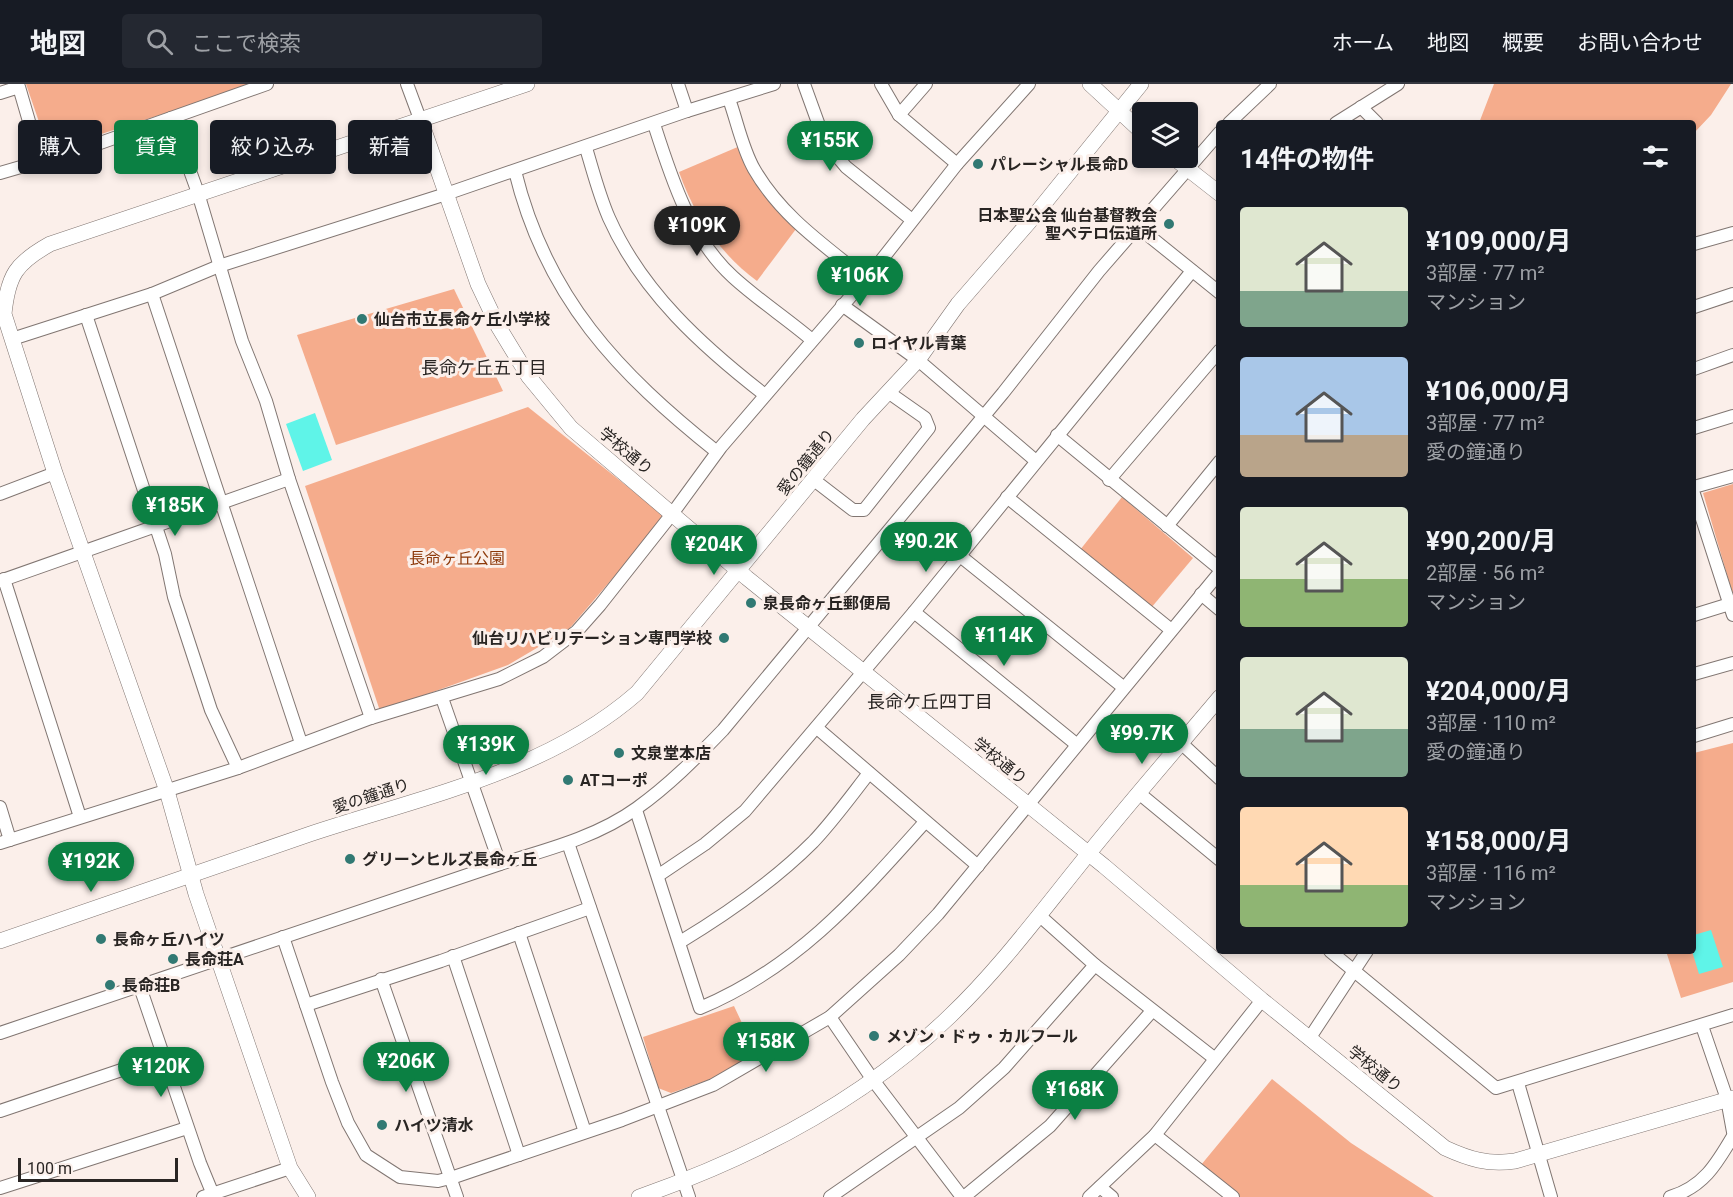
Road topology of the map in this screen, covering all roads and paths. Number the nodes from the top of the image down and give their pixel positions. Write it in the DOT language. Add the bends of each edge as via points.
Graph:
graph roads {
  1 [pos="267,84"];
  2 [pos="407,84"];
  3 [pos="527,84"];
  4 [pos="678,84"];
  5 [pos="774,84"];
  6 [pos="804,84"];
  7 [pos="881,84"];
  8 [pos="926,84"];
  9 [pos="1029,84"];
  10 [pos="1090,84"];
  11 [pos="1141,84"];
  12 [pos="1270,84"];
  13 [pos="1398,84"];
  14 [pos="0,93"];
  15 [pos="729,99"];
  16 [pos="1360,107"];
  17 [pos="687,111"];
  18 [pos="1117,111"];
  19 [pos="898,115"];
  20 [pos="171,118"];
  21 [pos="420,119"];
  22 [pos="29,120"];
  23 [pos="1232,120"];
  24 [pos="1340,120"];
  25 [pos="1374,120"];
  26 [pos="654,124"];
  27 [pos="1132,124"];
  28 [pos="1216,136"];
  29 [pos="102,142"];
  30 [pos="586,147"];
  31 [pos="1198,155"];
  32 [pos="957,164"];
  33 [pos="18,167"];
  34 [pos="1186,168"];
  35 [pos="515,171"];
  36 [pos="0,173"];
  37 [pos="1216,191"];
  38 [pos="198,193"];
  39 [pos="446,194"];
  40 [pos="912,220"];
  41 [pos="1138,226"];
  42 [pos="1733,233"];
  43 [pos="1696,243"];
  44 [pos="219,266"];
  45 [pos="1192,271"];
  46 [pos="866,279"];
  47 [pos="1216,290"];
  48 [pos="152,294"];
  49 [pos="1733,294"];
  50 [pos="842,305"];
  51 [pos="1696,306"];
  52 [pos="86,315"];
  53 [pos="12,339"];
  54 [pos="812,340"];
  55 [pos="1216,355"];
  56 [pos="1733,355"];
  57 [pos="918,360"];
  58 [pos="1696,368"];
  59 [pos="888,392"];
  60 [pos="765,395"];
  61 [pos="1733,416"];
  62 [pos="982,418"];
  63 [pos="1696,427"];
  64 [pos="1057,435"];
  65 [pos="717,452"];
  66 [pos="1036,461"];
  67 [pos="1216,465"];
  68 [pos="55,474"];
  69 [pos="1733,476"];
  70 [pos="289,479"];
  71 [pos="814,480"];
  72 [pos="1109,480"];
  73 [pos="1696,487"];
  74 [pos="0,494"];
  75 [pos="1007,497"];
  76 [pos="1696,500"];
  77 [pos="221,502"];
  78 [pos="672,514"];
  79 [pos="155,525"];
  80 [pos="1167,525"];
  81 [pos="84,553"];
  82 [pos="959,555"];
  83 [pos="1216,567"];
  84 [pos="739,572"];
  85 [pos="1216,575"];
  86 [pos="2,580"];
  87 [pos="1201,594"];
  88 [pos="1216,607"];
  89 [pos="1732,608"];
  90 [pos="914,612"];
  91 [pos="1696,615"];
  92 [pos="809,628"];
  93 [pos="1170,629"];
  94 [pos="1733,663"];
  95 [pos="863,672"];
  96 [pos="1696,673"];
  97 [pos="1123,687"];
  98 [pos="442,698"];
  99 [pos="1216,702"];
  100 [pos="371,718"];
  101 [pos="1733,724"];
  102 [pos="817,728"];
  103 [pos="1696,735"];
  104 [pos="301,743"];
  105 [pos="1180,743"];
  106 [pos="1076,744"];
  107 [pos="238,768"];
  108 [pos="869,773"];
  109 [pos="1216,775"];
  110 [pos="472,781"];
  111 [pos="167,791"];
  112 [pos="1140,794"];
  113 [pos="1025,804"];
  114 [pos="0,807"];
  115 [pos="636,810"];
  116 [pos="80,817"];
  117 [pos="925,822"];
  118 [pos="5,841"];
  119 [pos="568,843"];
  120 [pos="1089,854"];
  121 [pos="1216,857"];
  122 [pos="500,864"];
  123 [pos="978,866"];
  124 [pos="191,874"];
  125 [pos="659,875"];
  126 [pos="590,908"];
  127 [pos="1040,916"];
  128 [pos="519,933"];
  129 [pos="283,937"];
  130 [pos="0,941"];
  131 [pos="680,942"];
  132 [pos="1334,954"];
  133 [pos="1365,954"];
  134 [pos="453,956"];
  135 [pos="219,960"];
  136 [pos="1095,965"];
  137 [pos="1355,970"];
  138 [pos="381,979"];
  139 [pos="140,987"];
  140 [pos="1262,1000"];
  141 [pos="306,1005"];
  142 [pos="1152,1011"];
  143 [pos="1733,1015"];
  144 [pos="830,1017"];
  145 [pos="1702,1026"];
  146 [pos="0,1033"];
  147 [pos="1309,1039"];
  148 [pos="163,1056"];
  149 [pos="1214,1058"];
  150 [pos="873,1080"];
  151 [pos="1518,1083"];
  152 [pos="1730,1098"];
  153 [pos="657,1106"];
  154 [pos="0,1111"];
  155 [pos="187,1128"];
  156 [pos="585,1132"];
  157 [pos="1733,1134"];
  158 [pos="1155,1135"];
  159 [pos="917,1138"];
  160 [pos="1539,1154"];
  161 [pos="519,1155"];
  162 [pos="290,1168"];
  163 [pos="450,1178"];
  164 [pos="684,1181"];
  165 [pos="1100,1187"];
  166 [pos="0,1188"];
  167 [pos="210,1196"];
  168 [pos="308,1197"];
  169 [pos="457,1197"];
  170 [pos="639,1197"];
  171 [pos="689,1197"];
  172 [pos="830,1197"];
  173 [pos="963,1197"];
  174 [pos="1089,1197"];
  175 [pos="1112,1197"];
  176 [pos="1233,1197"];
  177 [pos="1551,1197"];
  178 [pos="1670,1197"];
  1 -- 20 [label="street"];
  2 -- 21 [label="street"];
  3 -- 21 [label="street"];
  4 -- 17 [label="street"];
  5 -- 15 [label="street"];
  6 -- 40 [label="street" via="825,142 846,167"];
  7 -- 19 [label="street"];
  8 -- 19 [label="street"];
  9 -- 32 [label="street"];
  10 -- 18 [label="street"];
  11 -- 18 [label="street, 愛の鐘通り"];
  12 -- 23 [label="street"];
  13 -- 16 [label="street"];
  14 -- 22 [label="street" via="19,87"];
  15 -- 17 [label="street"];
  15 -- 46 [label="street" via="753,166 773,199 798,225"];
  16 -- 24 [label="street"];
  16 -- 25 [label="street"];
  17 -- 26 [label="street"];
  18 -- 27 [label="street"];
  18 -- 57 [label="street, 愛の鐘通り" via="958,304"];
  19 -- 32 [label="street"];
  20 -- 29 [label="street"];
  20 -- 38 [label="street"];
  21 -- 38 [label="street"];
  21 -- 39 [label="street, 学校通り"];
  26 -- 30 [label="street"];
  26 -- 54 [label="street" via="682,205 707,245 732,276"];
  28 -- 31 [label="street"];
  30 -- 35 [label="street"];
  30 -- 60 [label="street" via="608,217 650,288 713,355"];
  32 -- 40 [label="street"];
  33 -- 36 [label="street"];
  34 -- 37 [label="street"];
  34 -- 41 [label="street"];
  35 -- 39 [label="street"];
  35 -- 65 [label="street" via="536,242 584,321 668,413"];
  38 -- 44 [label="street"];
  38 -- 53 [label="street" via="50,244 29,255 14,272 7,291 4,314"];
  39 -- 44 [label="street"];
  39 -- 78 [label="street, 学校通り" via="478,284 529,377 571,428"];
  40 -- 46 [label="street"];
  41 -- 45 [label="street"];
  41 -- 62 [label="street"];
  42 -- 43 [label="street"];
  44 -- 48 [label="street"];
  44 -- 70 [label="street"];
  45 -- 47 [label="street"];
  45 -- 64 [label="street"];
  46 -- 50 [label="street"];
  48 -- 52 [label="street"];
  48 -- 77 [label="street"];
  49 -- 51 [label="street"];
  50 -- 54 [label="street"];
  50 -- 57 [label="street"];
  52 -- 53 [label="street"];
  52 -- 79 [label="street"];
  53 -- 68 [label="street"];
  54 -- 60 [label="street"];
  55 -- 72 [label="street"];
  56 -- 58 [label="street"];
  57 -- 59 [label="street, 愛の鐘通り"];
  57 -- 62 [label="street"];
  59 -- 71 [label="street, 愛の鐘通り"];
  59 -- 71 [label="street" via="924,418 929,428 864,510 853,510"];
  60 -- 65 [label="street"];
  61 -- 63 [label="street"];
  62 -- 66 [label="street"];
  62 -- 92 [label="street"];
  64 -- 66 [label="street"];
  64 -- 72 [label="street"];
  65 -- 78 [label="street"];
  66 -- 75 [label="street"];
  67 -- 80 [label="street"];
  68 -- 74 [label="street"];
  68 -- 81 [label="street"];
  69 -- 73 [label="street"];
  70 -- 77 [label="street"];
  70 -- 100 [label="street"];
  71 -- 84 [label="street, 愛の鐘通り"];
  72 -- 80 [label="street"];
  75 -- 82 [label="street"];
  75 -- 93 [label="street"];
  76 -- 89 [label="street"];
  77 -- 79 [label="street"];
  77 -- 104 [label="street"];
  78 -- 84 [label="street, 学校通り"];
  78 -- 98 [label="street" via="577,631 543,657 499,679"];
  79 -- 81 [label="street"];
  79 -- 107 [label="street" via="211,710"];
  80 -- 83 [label="street"];
  81 -- 86 [label="street"];
  81 -- 111 [label="street"];
  82 -- 90 [label="street"];
  82 -- 97 [label="street"];
  84 -- 92 [label="street, 学校通り"];
  84 -- 110 [label="street, 愛の鐘通り" via="637,693 609,718 544,754"];
  85 -- 87 [label="street"];
  86 -- 116 [label="street"];
  87 -- 88 [label="street"];
  87 -- 93 [label="street"];
  89 -- 91 [label="street"];
  90 -- 95 [label="street"];
  90 -- 106 [label="street"];
  92 -- 95 [label="street, 学校通り"];
  92 -- 115 [label="street" via="723,730"];
  93 -- 97 [label="street"];
  94 -- 96 [label="street"];
  95 -- 102 [label="street"];
  95 -- 113 [label="street, 学校通り"];
  97 -- 106 [label="street"];
  98 -- 100 [label="street"];
  98 -- 110 [label="street"];
  99 -- 105 [label="street"];
  100 -- 104 [label="street"];
  101 -- 103 [label="street"];
  102 -- 108 [label="street"];
  102 -- 125 [label="street" via="745,811"];
  104 -- 107 [label="street"];
  105 -- 109 [label="street"];
  105 -- 112 [label="street"];
  106 -- 113 [label="street"];
  107 -- 111 [label="street"];
  108 -- 117 [label="street"];
  108 -- 131 [label="street" via="814,840 778,874 742,903"];
  110 -- 122 [label="street"];
  110 -- 124 [label="street, 愛の鐘通り"];
  111 -- 116 [label="street"];
  111 -- 124 [label="street"];
  112 -- 120 [label="street"];
  112 -- 121 [label="street"];
  113 -- 120 [label="street, 学校通り"];
  113 -- 123 [label="street"];
  114 -- 118 [label="street"];
  115 -- 119 [label="street"];
  115 -- 125 [label="street"];
  116 -- 118 [label="street"];
  117 -- 123 [label="street"];
  117 -- 131 [label="street" via="867,886 798,952 736,993 700,1008"];
  119 -- 122 [label="street"];
  119 -- 126 [label="street"];
  120 -- 127 [label="street"];
  120 -- 140 [label="street, 学校通り"];
  122 -- 129 [label="street"];
  123 -- 144 [label="street" via="899,955"];
  124 -- 130 [label="street, 愛の鐘通り"];
  124 -- 135 [label="street"];
  125 -- 131 [label="street"];
  126 -- 128 [label="street"];
  126 -- 153 [label="street"];
  127 -- 136 [label="street"];
  127 -- 150 [label="street" via="948,1018"];
  128 -- 134 [label="street"];
  128 -- 156 [label="street"];
  129 -- 135 [label="street"];
  129 -- 141 [label="street"];
  132 -- 137 [label="street"];
  133 -- 137 [label="street"];
  134 -- 138 [label="street"];
  134 -- 161 [label="street"];
  135 -- 139 [label="street"];
  135 -- 162 [label="street"];
  136 -- 142 [label="street"];
  136 -- 159 [label="street" via="1004,1068"];
  137 -- 147 [label="street"];
  137 -- 151 [label="street" via="1485,1082 1496,1088"];
  138 -- 141 [label="street"];
  138 -- 163 [label="street"];
  139 -- 146 [label="street"];
  139 -- 148 [label="street"];
  140 -- 147 [label="street, 学校通り"];
  140 -- 149 [label="street"];
  141 -- 163 [label="street" via="348,1123 366,1155 400,1177 438,1181"];
  142 -- 149 [label="street"];
  142 -- 173 [label="street" via="1050,1126"];
  143 -- 145 [label="street"];
  144 -- 150 [label="street"];
  144 -- 153 [label="street" via="713,1085"];
  145 -- 151 [label="street"];
  145 -- 152 [label="street"];
  147 -- 160 [label="street, 学校通り" via="1445,1148 1470,1160 1496,1163"];
  148 -- 154 [label="street"];
  148 -- 155 [label="street"];
  149 -- 158 [label="street"];
  150 -- 159 [label="street"];
  150 -- 164 [label="street" via="807,1124"];
  151 -- 160 [label="street"];
  152 -- 157 [label="street"];
  152 -- 160 [label="street, 学校通り"];
  153 -- 156 [label="street"];
  153 -- 164 [label="street"];
  155 -- 166 [label="street"];
  155 -- 167 [label="street"];
  156 -- 161 [label="street"];
  157 -- 178 [label="street" via="1719,1160 1691,1191"];
  158 -- 165 [label="street"];
  158 -- 176 [label="street"];
  159 -- 172 [label="street"];
  159 -- 173 [label="street"];
  160 -- 177 [label="street"];
  161 -- 163 [label="street"];
  162 -- 167 [label="street"];
  162 -- 168 [label="street"];
  163 -- 169 [label="street"];
  164 -- 170 [label="street"];
  164 -- 171 [label="street"];
  165 -- 174 [label="street"];
  165 -- 175 [label="street"];
}
